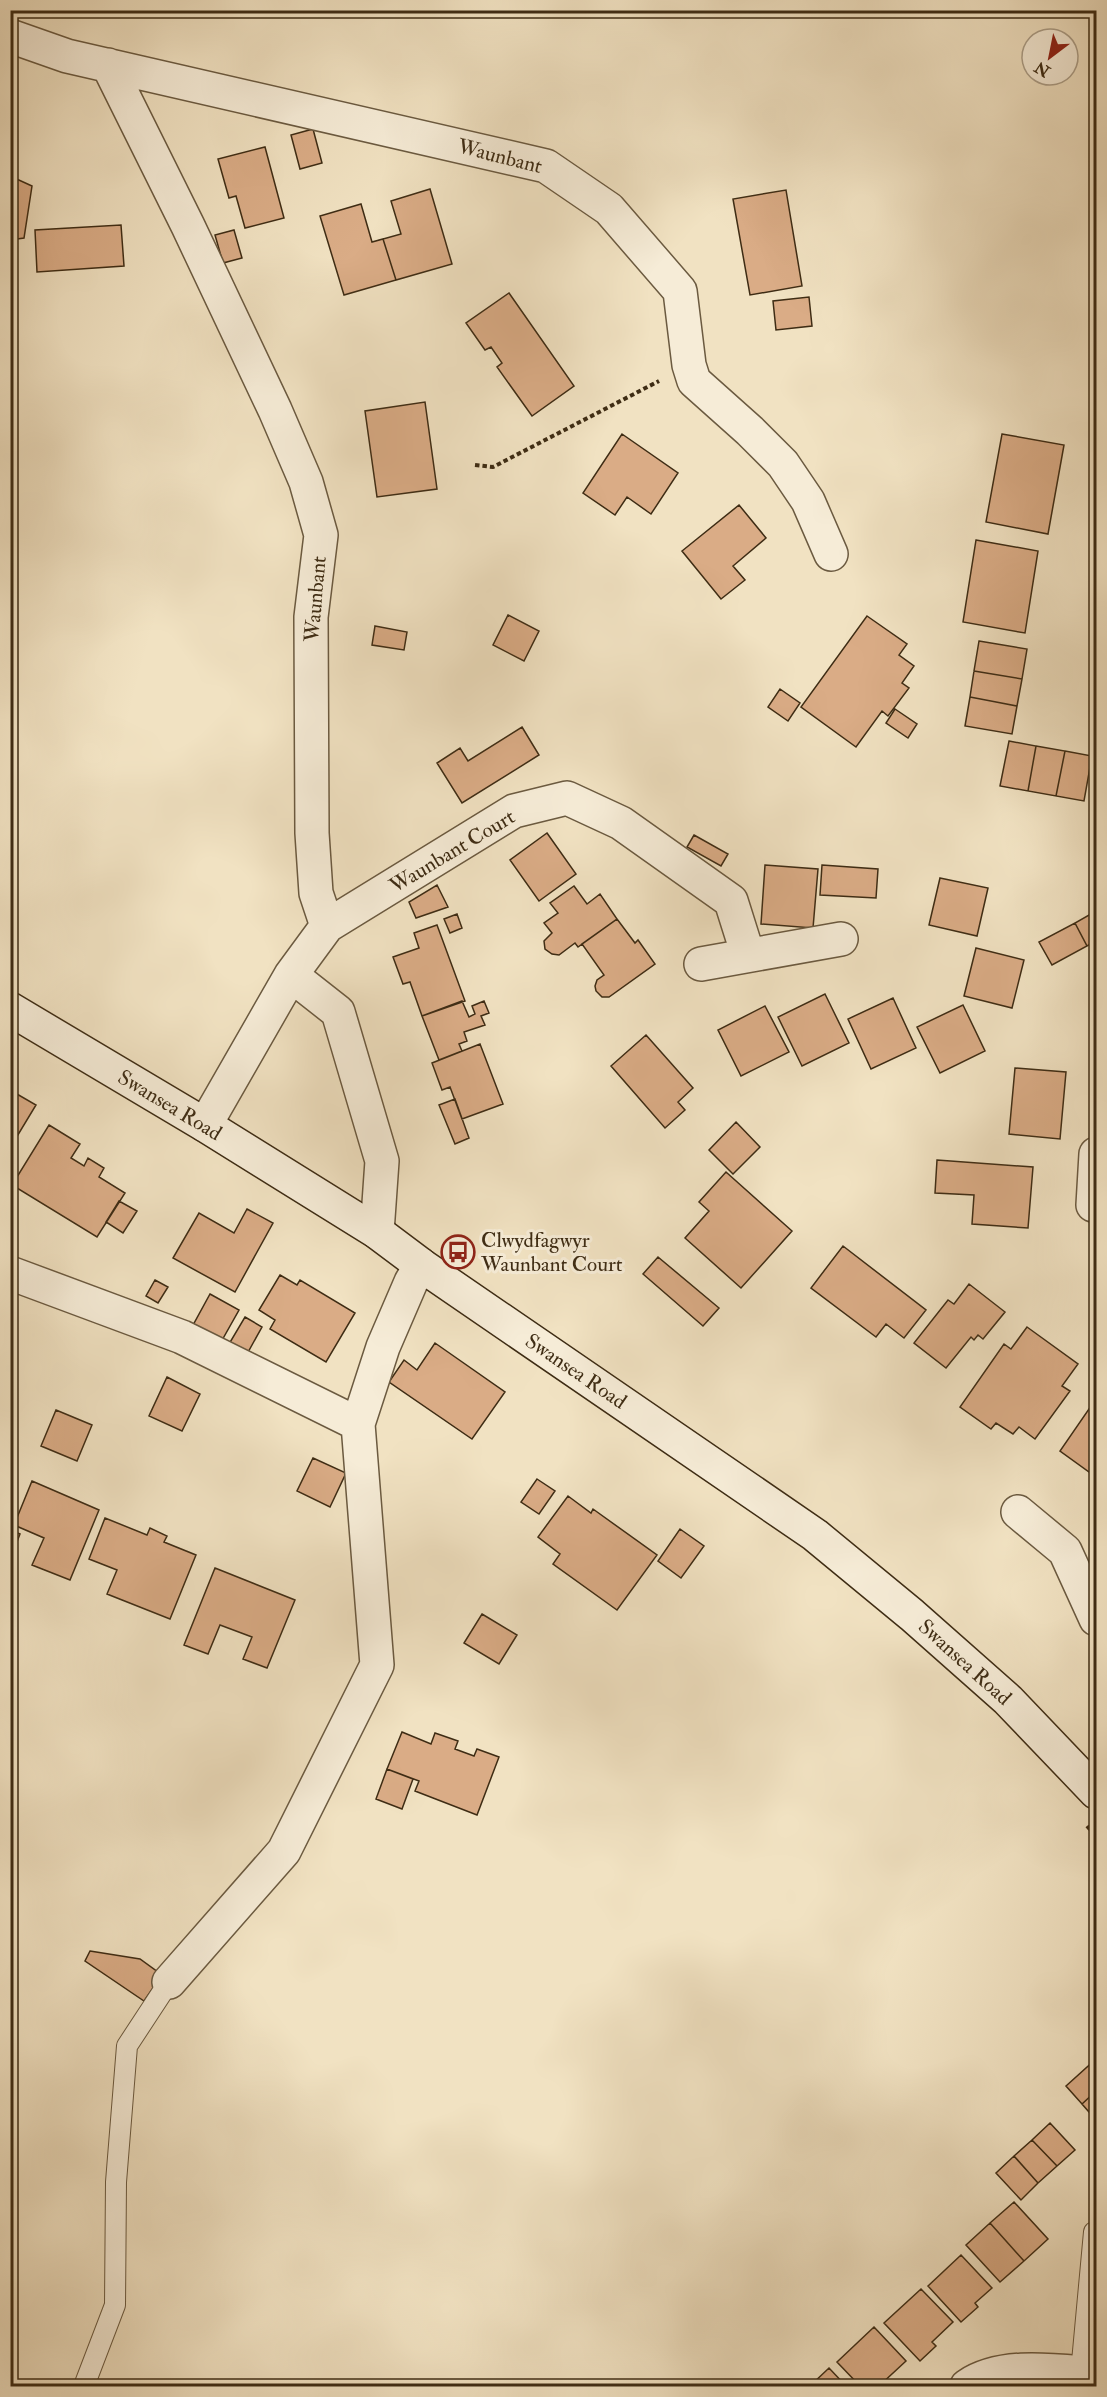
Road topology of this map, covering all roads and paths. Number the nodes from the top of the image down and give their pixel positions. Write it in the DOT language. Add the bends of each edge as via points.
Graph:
graph roads {
  1 [pos="10,36"];
  2 [pos="108,65"];
  3 [pos="689,365"];
  4 [pos="475,465"];
  5 [pos="831,554"];
  6 [pos="327,926"];
  7 [pos="841,939"];
  8 [pos="748,955"];
  9 [pos="701,964"];
  10 [pos="291,975"];
  11 [pos="10,1009"];
  12 [pos="205,1125"];
  13 [pos="1096,1154"];
  14 [pos="1096,1162"];
  15 [pos="1093,1205"];
  16 [pos="377,1232"];
  17 [pos="421,1265"];
  18 [pos="10,1273"];
  19 [pos="358,1424"];
  20 [pos="1018,1512"];
  21 [pos="1096,1619"];
  22 [pos="1094,1781"];
  23 [pos="169,1982"];
  24 [pos="1094,2232"];
  25 [pos="1089,2373"];
  26 [pos="84,2386"];
  27 [pos="967,2386"];
  1 -- 2 [label="street, Waunbant" via="67,56"];
  2 -- 3 [label="street, Waunbant" via="546,166 609,209 680,291"];
  2 -- 6 [label="street, Waunbant" via="275,410 306,482 321,535 311,617 312,833 316,893"];
  3 -- 4 [label="path" via="493,467"];
  3 -- 5 [label="street, Waunbant" via="694,381 783,464 808,501"];
  6 -- 8 [label="street, Waunbant Court" via="514,811 567,798 621,823 731,901"];
  6 -- 10 [label="street, Waunbant Court"];
  7 -- 8 [label="street"];
  8 -- 9 [label="street"];
  10 -- 12 [label="street, Waunbant Court"];
  10 -- 16 [label="street" via="338,1012 382,1161"];
  11 -- 12 [label="street, Swansea Road"];
  12 -- 16 [label="street, Swansea Road"];
  13 -- 14 [label="street"];
  14 -- 15 [label="street"];
  16 -- 17 [label="street, Swansea Road"];
  17 -- 19 [label="street" via="383,1347"];
  17 -- 22 [label="street, Swansea Road" via="815,1535 912,1615"];
  18 -- 19 [label="street" via="182,1337"];
  19 -- 23 [label="street" via="377,1665 284,1851"];
  20 -- 21 [label="street" via="1065,1551"];
  23 -- 26 [label="lane" via="127,2046 116,2182 115,2305"];
  24 -- 25 [label="lane"];
  25 -- 27 [label="street" via="1013,2370"];
}
